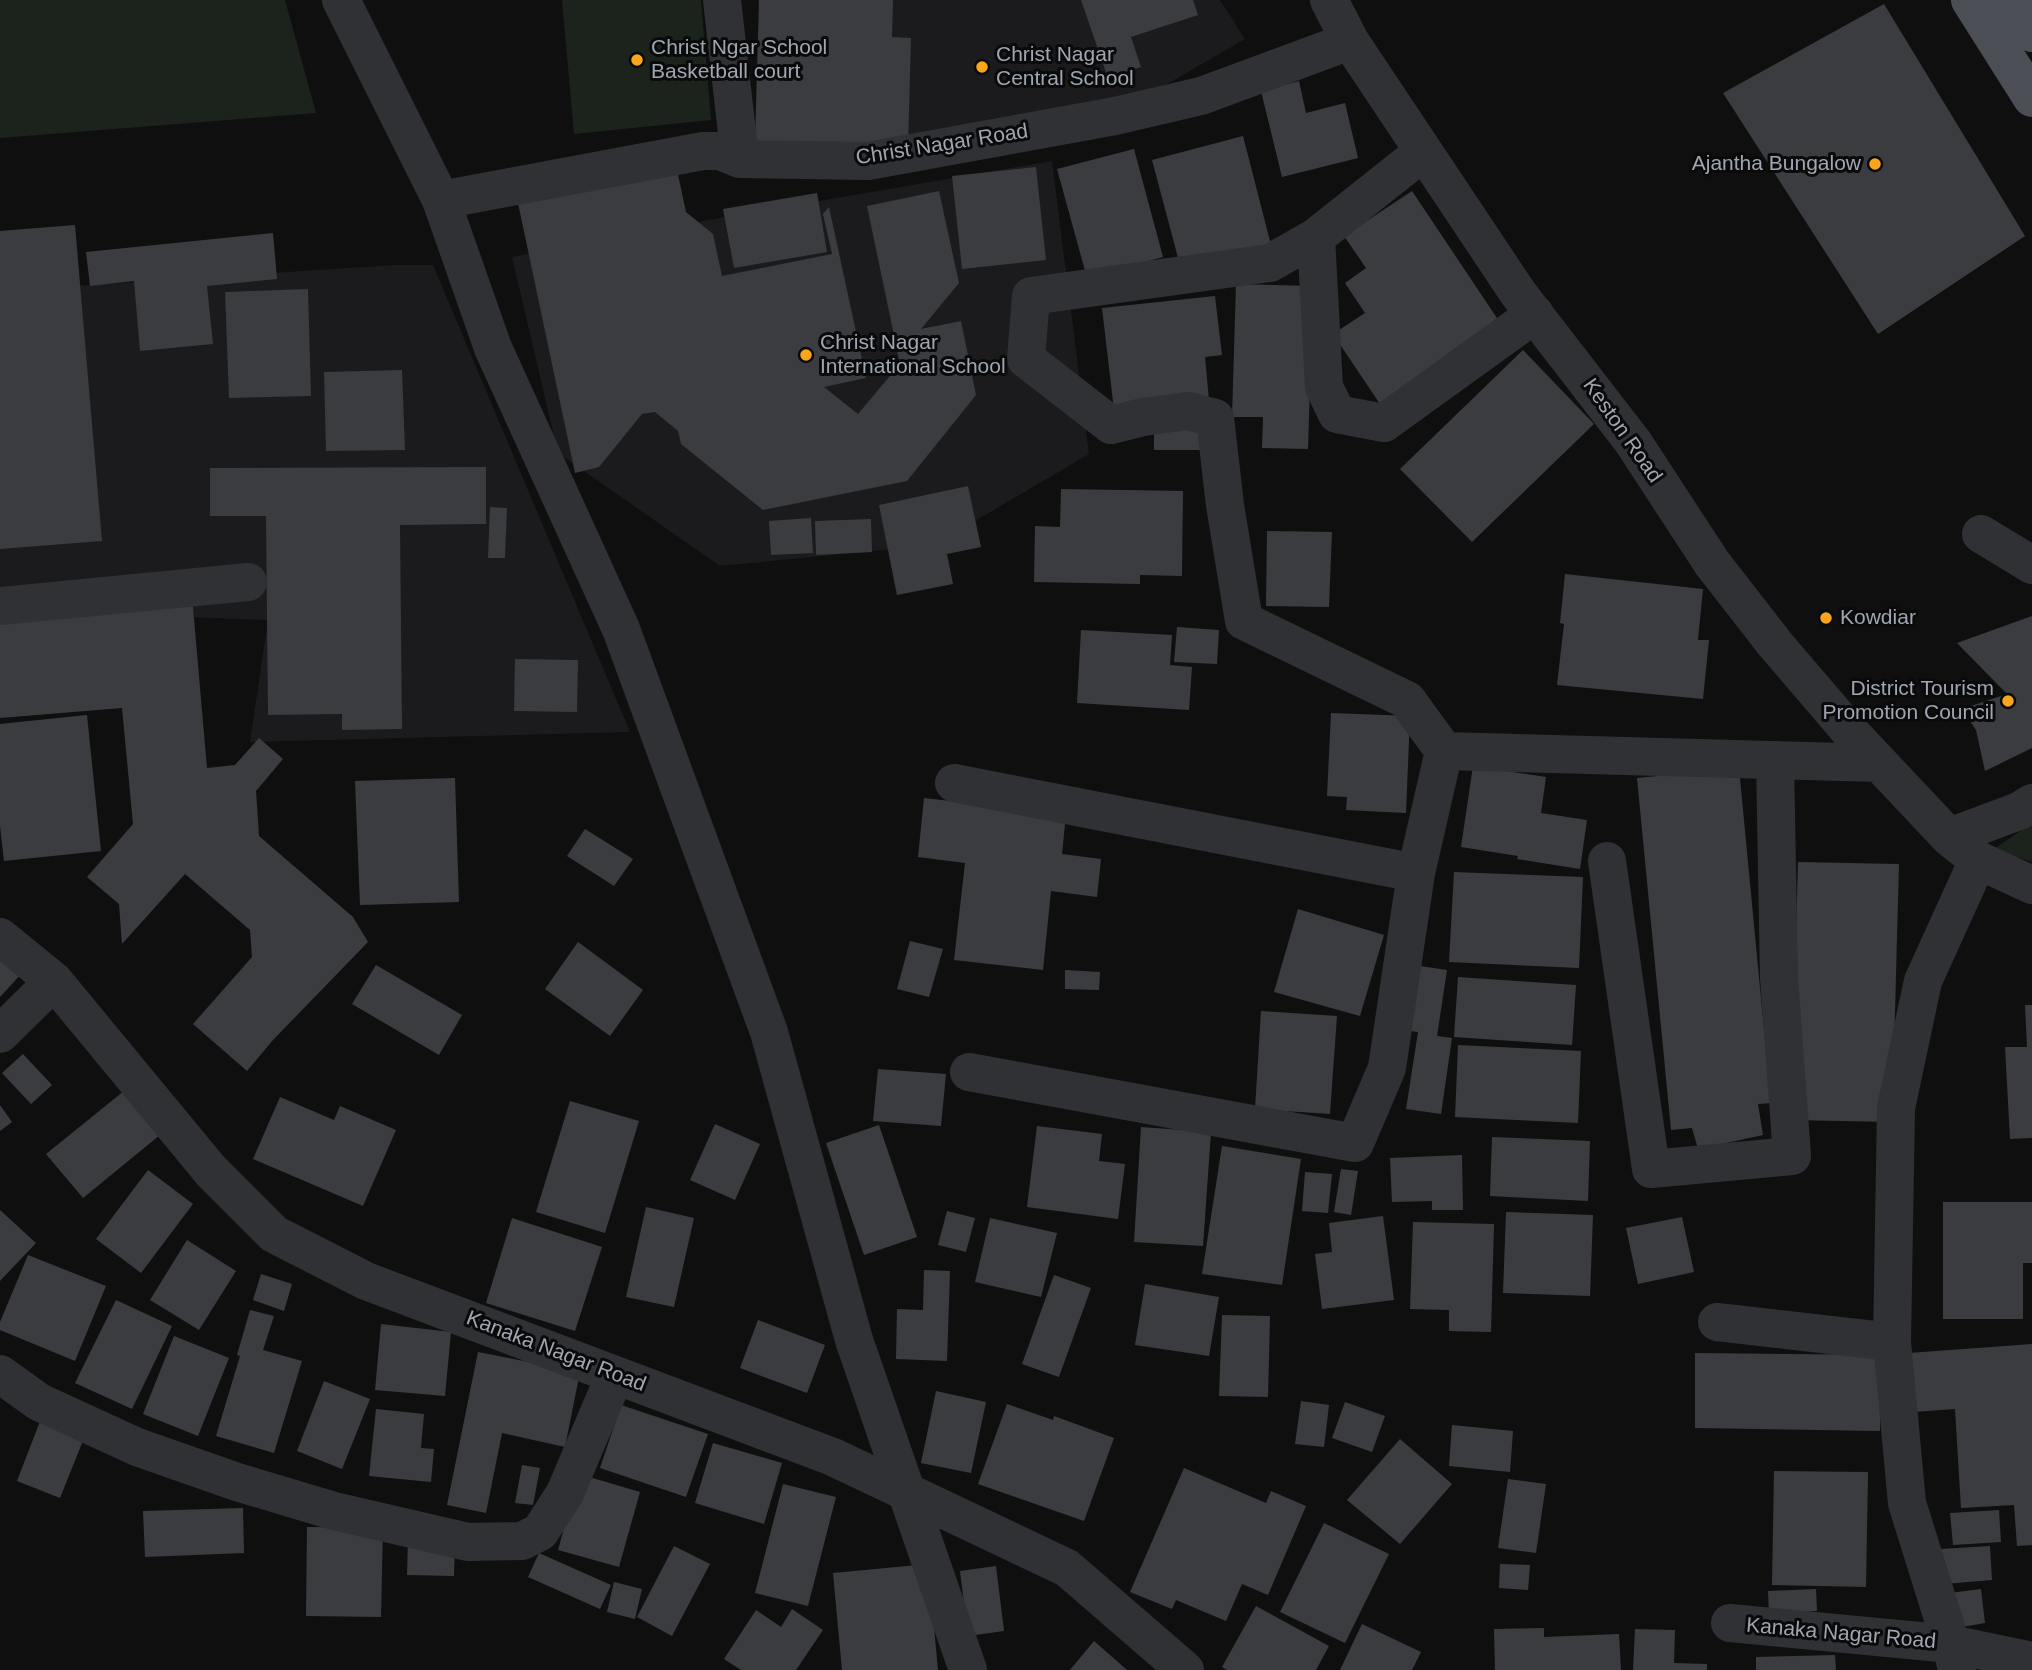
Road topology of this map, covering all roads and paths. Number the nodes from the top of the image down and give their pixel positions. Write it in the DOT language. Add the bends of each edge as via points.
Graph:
graph roads {
  1 [pos="341,0"];
  2 [pos="722,0"];
  3 [pos="1329,0"];
  4 [pos="1970,0"];
  5 [pos="2010,0"];
  6 [pos="2032,33"];
  7 [pos="1350,41"];
  8 [pos="2032,98"];
  9 [pos="1423,152"];
  10 [pos="740,159"];
  11 [pos="442,200"];
  12 [pos="1316,237"];
  13 [pos="1535,314"];
  14 [pos="1981,534"];
  15 [pos="2032,565"];
  16 [pos="248,582"];
  17 [pos="0,606"];
  18 [pos="1444,751"];
  19 [pos="1775,760"];
  20 [pos="1879,763"];
  21 [pos="954,783"];
  22 [pos="2032,803"];
  23 [pos="1949,837"];
  24 [pos="1978,860"];
  25 [pos="1607,861"];
  26 [pos="1416,873"];
  27 [pos="2032,885"];
  28 [pos="0,937"];
  29 [pos="54,981"];
  30 [pos="0,1034"];
  31 [pos="969,1072"];
  32 [pos="1717,1322"];
  33 [pos="1892,1342"];
  34 [pos="0,1374"];
  35 [pos="615,1375"];
  36 [pos="904,1490"];
  37 [pos="1730,1623"];
  38 [pos="1954,1657"];
  39 [pos="2032,1661"];
  40 [pos="968,1670"];
  41 [pos="1185,1670"];
  1 -- 11 [label="street"];
  2 -- 10 [label="street"];
  3 -- 7 [label="street, Keston Road"];
  4 -- 8 [label="main road"];
  5 -- 6 [label="main road"];
  7 -- 9 [label="street, Keston Road"];
  7 -- 10 [label="street, Christ Nagar Road" via="1201,96 1115,116 868,161"];
  9 -- 12 [label="street"];
  9 -- 13 [label="street, Keston Road"];
  10 -- 11 [label="street, Christ Nagar Road" via="720,151 703,151"];
  11 -- 36 [label="street" via="493,348 621,629 769,1032 854,1340"];
  12 -- 13 [label="street" via="1324,387 1337,414 1384,423"];
  12 -- 18 [label="street" via="1270,263 1031,296 1026,359 1111,425 1188,411 1215,418 1244,621 1407,700"];
  13 -- 20 [label="street, Keston Road" via="1633,442 1728,583"];
  14 -- 15 [label="street"];
  16 -- 17 [label="street"];
  18 -- 19 [label="street"];
  18 -- 26 [label="street"];
  19 -- 20 [label="street"];
  19 -- 25 [label="street" via="1779,978 1792,1156 1651,1169"];
  20 -- 23 [label="street, Keston Road"];
  21 -- 26 [label="street"];
  22 -- 23 [label="street"];
  23 -- 24 [label="street, Keston Road"];
  24 -- 27 [label="street, Keston Road"];
  24 -- 33 [label="street" via="1923,981 1896,1108"];
  26 -- 31 [label="street" via="1387,1068 1355,1143"];
  28 -- 29 [label="street, Kanaka Nagar Road"];
  29 -- 30 [label="street"];
  29 -- 35 [label="street, Kanaka Nagar Road" via="211,1171 274,1234 366,1281"];
  32 -- 33 [label="street"];
  33 -- 38 [label="street" via="1907,1503"];
  34 -- 35 [label="street" via="39,1402 137,1447 334,1511 468,1542 522,1541 540,1532 565,1493"];
  35 -- 36 [label="street, Kanaka Nagar Road" via="833,1457"];
  36 -- 40 [label="street"];
  36 -- 41 [label="street, Kanaka Nagar Road" via="1067,1568"];
  37 -- 38 [label="street, Kanaka Nagar Road"];
  38 -- 39 [label="street, Kanaka Nagar Road"];
}
